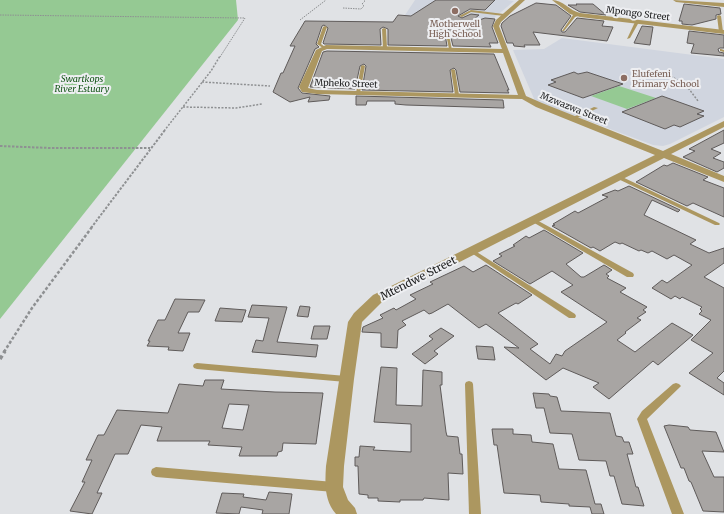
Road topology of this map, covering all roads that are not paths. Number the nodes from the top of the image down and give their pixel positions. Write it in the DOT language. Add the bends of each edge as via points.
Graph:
graph roads {
  1 [pos="522,0"];
  2 [pos="555,0"];
  3 [pos="676,0"];
  4 [pos="724,5"];
  5 [pos="504,15"];
  6 [pos="576,15"];
  7 [pos="461,16"];
  8 [pos="719,16"];
  9 [pos="637,22"];
  10 [pos="325,27"];
  11 [pos="384,29"];
  12 [pos="446,30"];
  13 [pos="563,30"];
  14 [pos="723,32"];
  15 [pos="628,38"];
  16 [pos="323,47"];
  17 [pos="385,48"];
  18 [pos="451,49"];
  19 [pos="506,51"];
  20 [pos="364,66"];
  21 [pos="454,70"];
  22 [pos="358,93"];
  23 [pos="457,95"];
  24 [pos="523,97"];
  25 [pos="596,108"];
  26 [pos="572,118"];
  27 [pos="724,124"];
  28 [pos="664,155"];
  29 [pos="618,178"];
  30 [pos="724,179"];
  31 [pos="533,220"];
  32 [pos="717,224"];
  33 [pos="472,251"];
  34 [pos="630,275"];
  35 [pos="572,316"];
  36 [pos="197,366"];
  37 [pos="346,379"];
  38 [pos="469,384"];
  39 [pos="676,386"];
  40 [pos="156,472"];
  41 [pos="334,487"];
  42 [pos="348,514"];
  43 [pos="475,514"];
  44 [pos="678,514"];
  1 -- 5 [label="street"];
  2 -- 6 [label="street, Mpongo Street"];
  3 -- 4 [label="street"];
  5 -- 7 [label="lane" via="471,12"];
  5 -- 19 [label="street, Mzwazwa Street" via="496,26"];
  6 -- 9 [label="street, Mpongo Street"];
  6 -- 13 [label="lane"];
  8 -- 14 [label="lane"];
  9 -- 14 [label="street, Mpongo Street"];
  9 -- 15 [label="lane"];
  10 -- 16 [label="lane" via="319,44"];
  11 -- 17 [label="lane"];
  12 -- 18 [label="lane"];
  16 -- 17 [label="street"];
  16 -- 22 [label="street, Mpheko Street" via="319,50 303,89 312,92"];
  17 -- 18 [label="street"];
  18 -- 19 [label="street"];
  19 -- 24 [label="street, Mzwazwa Street"];
  20 -- 22 [label="lane"];
  21 -- 23 [label="lane"];
  22 -- 23 [label="street, Mpheko Street"];
  23 -- 24 [label="street, Mpheko Street"];
  24 -- 26 [label="street, Mzwazwa Street"];
  25 -- 26 [label="lane"];
  26 -- 28 [label="street, Mzwazwa Street"];
  27 -- 28 [label="street, Mtendwe Street"];
  28 -- 29 [label="street, Mtendwe Street"];
  28 -- 30 [label="street, Mzwazwa Street"];
  29 -- 31 [label="street, Mtendwe Street"];
  29 -- 32 [label="lane"];
  31 -- 33 [label="street, Mtendwe Street"];
  31 -- 34 [label="lane"];
  33 -- 35 [label="lane"];
  33 -- 37 [label="street, Mtendwe Street" via="378,298 365,309 355,322"];
  36 -- 37 [label="lane"];
  37 -- 41 [label="street, Mtendwe Street"];
  38 -- 43 [label="lane"];
  39 -- 44 [label="lane" via="642,419"];
  40 -- 41 [label="lane"];
  41 -- 42 [label="street, Mtendwe Street" via="340,505"];
}
